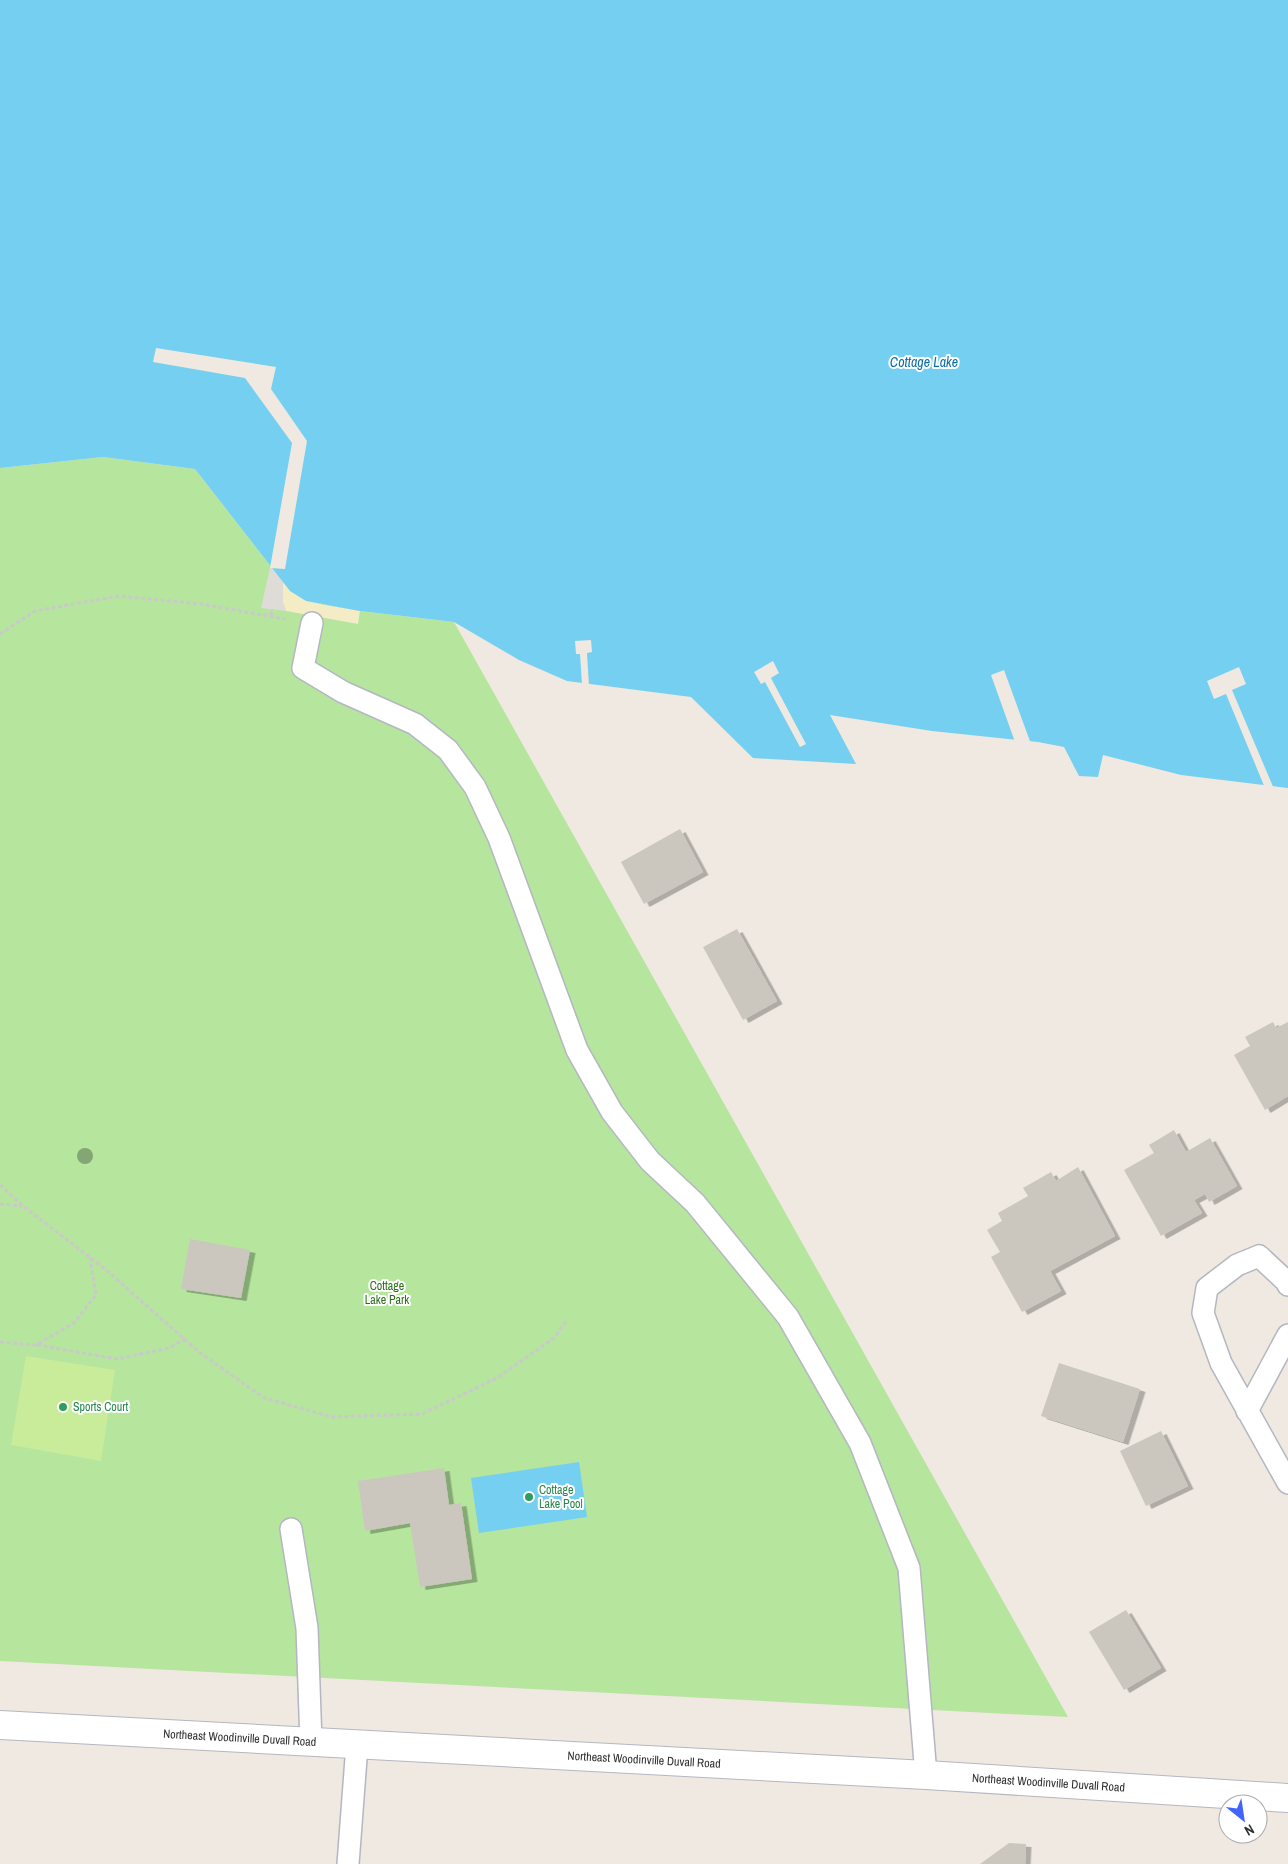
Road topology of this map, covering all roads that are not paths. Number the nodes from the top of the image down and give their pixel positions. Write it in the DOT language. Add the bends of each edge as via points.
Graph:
graph roads {
  1 [pos="312,624"];
  2 [pos="1288,1286"];
  3 [pos="1288,1335"];
  4 [pos="1248,1411"];
  5 [pos="1288,1483"];
  6 [pos="291,1529"];
  7 [pos="0,1725"];
  8 [pos="312,1742"];
  9 [pos="357,1745"];
  10 [pos="926,1775"];
  11 [pos="1288,1798"];
  12 [pos="348,1864"];
  1 -- 10 [label="lane" via="303,668 343,692 415,724 448,750 475,788 500,838 577,1050 612,1112 650,1161 695,1203 788,1318 860,1444 910,1568"];
  2 -- 4 [label="lane" via="1259,1256 1237,1265 1207,1288 1203,1313 1221,1363"];
  3 -- 4 [label="lane"];
  4 -- 5 [label="lane"];
  6 -- 8 [label="lane" via="307,1628"];
  7 -- 8 [label="main road, Northeast Woodinville Duvall Road"];
  8 -- 9 [label="main road, Northeast Woodinville Duvall Road"];
  9 -- 10 [label="main road, Northeast Woodinville Duvall Road"];
  9 -- 12 [label="lane"];
  10 -- 11 [label="main road, Northeast Woodinville Duvall Road"];
}
